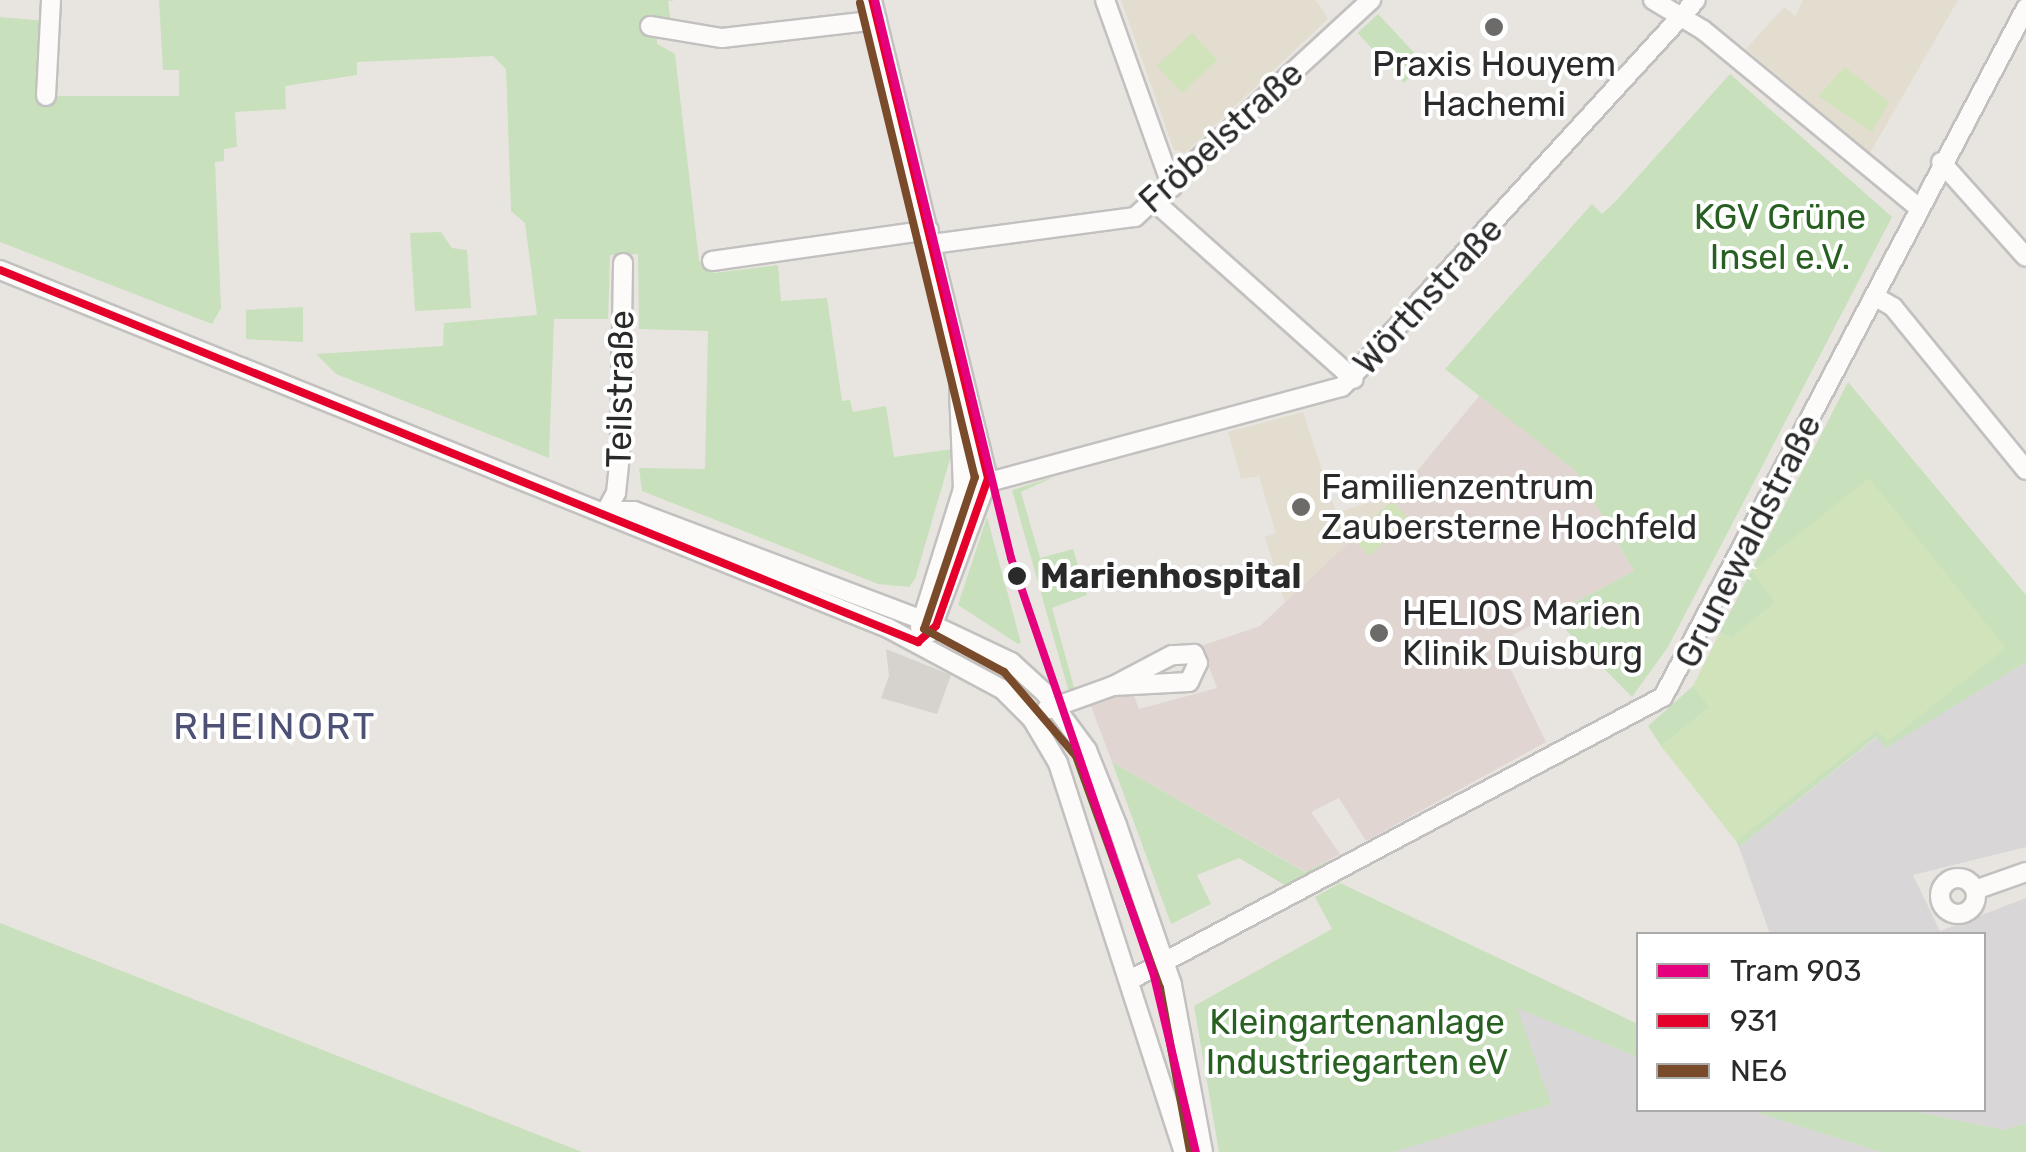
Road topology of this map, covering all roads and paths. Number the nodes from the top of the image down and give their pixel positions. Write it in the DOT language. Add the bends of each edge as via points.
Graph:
graph roads {
  1 [pos="51,0"];
  2 [pos="872,0"];
  3 [pos="1106,0"];
  4 [pos="1371,0"];
  5 [pos="1652,0"];
  6 [pos="1696,0"];
  7 [pos="2026,8"];
  8 [pos="1682,16"];
  9 [pos="877,20"];
  10 [pos="650,26"];
  11 [pos="46,96"];
  12 [pos="1941,162"];
  13 [pos="1172,187"];
  14 [pos="1155,202"];
  15 [pos="1918,207"];
  16 [pos="930,237"];
  17 [pos="2026,257"];
  18 [pos="712,262"];
  19 [pos="623,263"];
  20 [pos="0,270"];
  21 [pos="1874,296"];
  22 [pos="961,366"];
  23 [pos="1354,379"];
  24 [pos="959,404"];
  25 [pos="2026,470"];
  26 [pos="988,478"];
  27 [pos="962,489"];
  28 [pos="606,511"];
  29 [pos="928,623"];
  30 [pos="918,642"];
  31 [pos="1112,686"];
  32 [pos="1055,704"];
  33 [pos="1032,719"];
  34 [pos="2026,872"];
  35 [pos="1974,890"];
  36 [pos="1166,967"];
  37 [pos="1130,980"];
  38 [pos="1184,1152"];
  39 [pos="1203,1152"];
  1 -- 11 [label="street"];
  2 -- 9 [label="street"];
  3 -- 13 [label="street"];
  4 -- 13 [label="street, Fröbelstraße"];
  5 -- 8 [label="street"];
  6 -- 8 [label="street, Wörthstraße"];
  7 -- 12 [label="street, Grunewaldstraße"];
  8 -- 15 [label="street"];
  8 -- 23 [label="street, Wörthstraße"];
  9 -- 10 [label="street" via="722,38"];
  9 -- 16 [label="street"];
  12 -- 15 [label="street, Grunewaldstraße"];
  12 -- 17 [label="street"];
  13 -- 14 [label="street, Fröbelstraße"];
  14 -- 16 [label="street, Fröbelstraße" via="1118,222"];
  14 -- 23 [label="street"];
  15 -- 21 [label="street, Grunewaldstraße"];
  16 -- 18 [label="street, Fröbelstraße"];
  16 -- 22 [label="street"];
  19 -- 28 [label="street, Teilstraße" via="620,454 616,493"];
  20 -- 28 [label="street"];
  21 -- 25 [label="street" via="1892,308"];
  21 -- 36 [label="street, Grunewaldstraße" via="1663,697"];
  22 -- 24 [label="street"];
  22 -- 26 [label="street"];
  23 -- 26 [label="street, Wörthstraße" via="1280,406"];
  24 -- 26 [label="street" via="979,476"];
  24 -- 27 [label="street"];
  26 -- 27 [label="street, Wörthstraße"];
  26 -- 29 [label="street"];
  27 -- 29 [label="street"];
  28 -- 29 [label="street" via="634,511"];
  28 -- 30 [label="street" via="631,530"];
  29 -- 30 [label="street"];
  29 -- 32 [label="street" via="1010,662"];
  30 -- 33 [label="street" via="974,669"];
  31 -- 32 [label="street"];
  32 -- 33 [label="street"];
  32 -- 36 [label="street" via="1101,780"];
  33 -- 37 [label="street" via="1067,786"];
  34 -- 35 [label="street"];
  36 -- 37 [label="street, Grunewaldstraße"];
  36 -- 39 [label="street"];
  37 -- 38 [label="street"];
}
